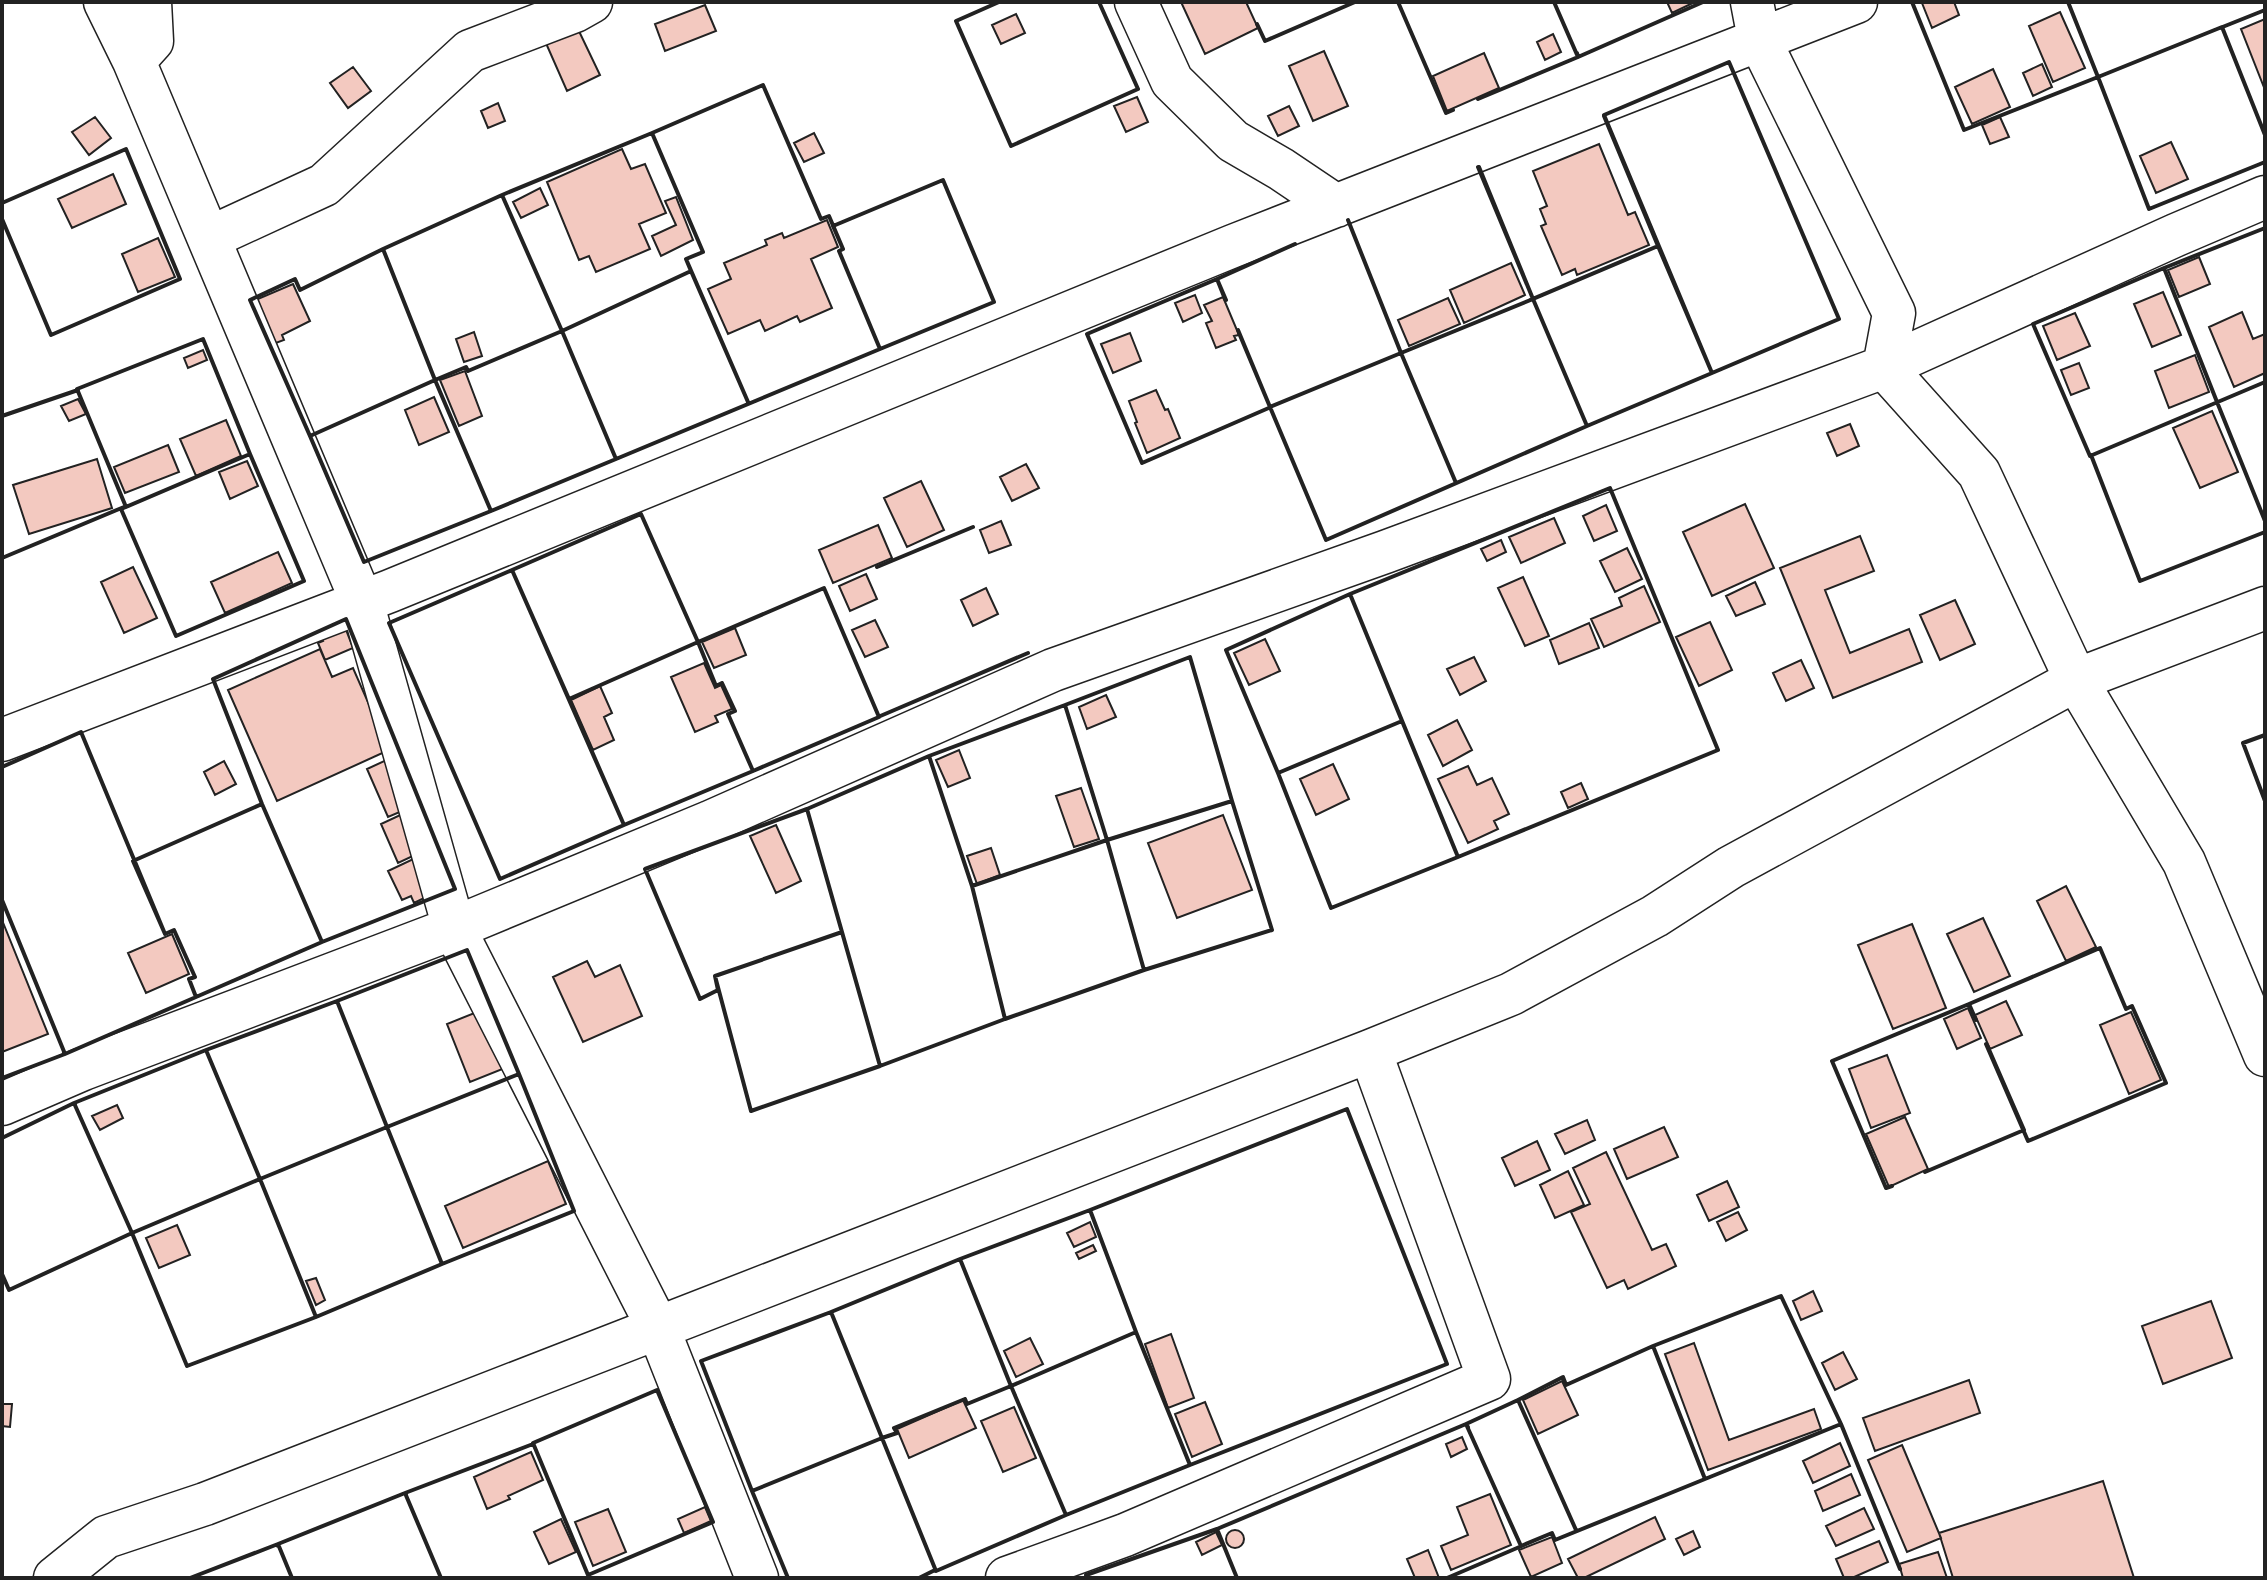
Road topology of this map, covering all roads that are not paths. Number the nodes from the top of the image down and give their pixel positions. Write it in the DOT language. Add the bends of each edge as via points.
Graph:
graph roads {
  1 [pos="105,2"];
  2 [pos="150,2"];
  3 [pos="591,2"];
  4 [pos="1136,2"];
  5 [pos="1856,2"];
  6 [pos="1756,21"];
  7 [pos="134,61"];
  8 [pos="2265,197"];
  9 [pos="1336,206"];
  10 [pos="209,238"];
  11 [pos="1884,367"];
  12 [pos="362,602"];
  13 [pos="2265,608"];
  14 [pos="2076,680"];
  15 [pos="2,740"];
  16 [pos="454,928"];
  17 [pos="1370,1051"];
  18 [pos="2265,1055"];
  19 [pos="2,1104"];
  20 [pos="658,1328"];
  21 [pos="55,1578"];
  22 [pos="757,1578"];
  23 [pos="1007,1578"];
  1 -- 7 [label="street"];
  2 -- 7 [label="street" via="152,41"];
  3 -- 10 [label="street" via="470,51 324,185"];
  4 -- 9 [label="street" via="1172,81 1233,141"];
  5 -- 6 [label="street"];
  6 -- 9 [label="street"];
  6 -- 11 [label="street" via="1894,313"];
  7 -- 10 [label="street"];
  8 -- 11 [label="street"];
  9 -- 12 [label="street"];
  10 -- 12 [label="street"];
  11 -- 14 [label="street" via="1979,473"];
  11 -- 16 [label="street" via="1053,670"];
  12 -- 15 [label="street"];
  12 -- 16 [label="street"];
  13 -- 14 [label="street"];
  14 -- 17 [label="street" via="1731,867 1655,916 1511,994"];
  14 -- 18 [label="street" via="2184,862"];
  16 -- 19 [label="street"];
  16 -- 20 [label="street"];
  17 -- 20 [label="street"];
  17 -- 23 [label="street" via="1489,1379 1125,1535"];
  20 -- 21 [label="street" via="205,1504 106,1537"];
  20 -- 22 [label="street"];
}
